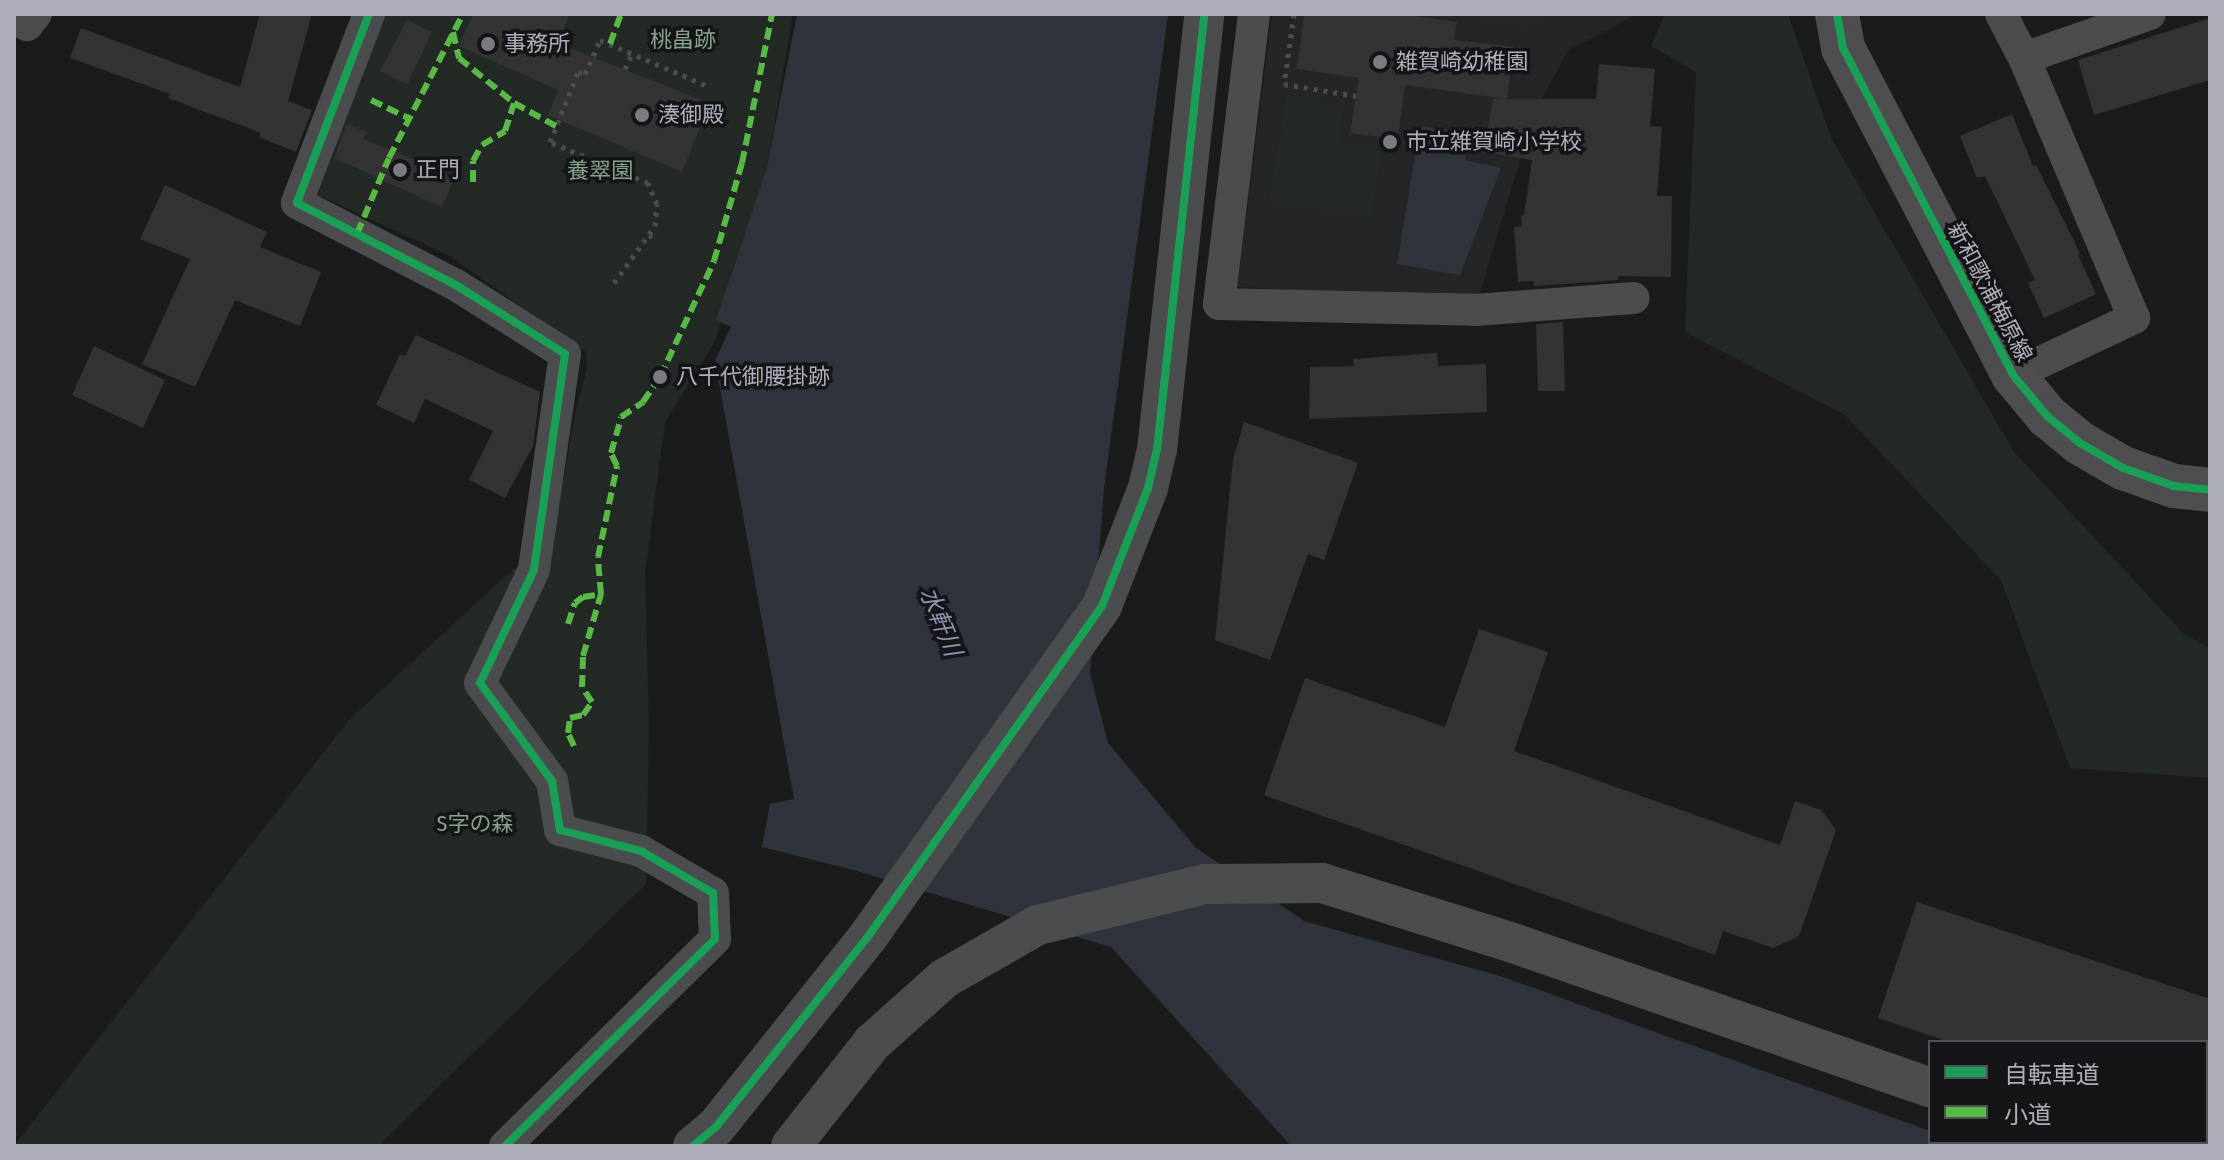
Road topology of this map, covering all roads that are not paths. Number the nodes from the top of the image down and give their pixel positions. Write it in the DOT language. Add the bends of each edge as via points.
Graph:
graph roads {
  1 [pos="36,14"];
  2 [pos="369,14"];
  3 [pos="1204,14"];
  4 [pos="1254,14"];
  5 [pos="1837,14"];
  6 [pos="2001,14"];
  7 [pos="2150,14"];
  8 [pos="14,18"];
  9 [pos="2024,58"];
  10 [pos="1634,298"];
  11 [pos="2013,375"];
  12 [pos="2210,490"];
  13 [pos="1928,1086"];
  14 [pos="505,1146"];
  15 [pos="693,1146"];
  16 [pos="791,1146"];
  1 -- 8 [label="street" via="27,25"];
  2 -- 14 [label="street" via="297,203 456,285 565,354 534,570 480,683 552,781 560,830 641,851 713,893 715,939"];
  3 -- 15 [label="street" via="1157,450 1148,488 1102,606 867,938 744,1094"];
  4 -- 10 [label="street" via="1219,304 1475,310"];
  5 -- 11 [label="main road, 新和歌浦梅原線" via="1843,48"];
  6 -- 9 [label="street"];
  7 -- 9 [label="street"];
  9 -- 11 [label="street" via="2134,318"];
  11 -- 12 [label="main road, 新和歌浦梅原線" via="2047,416 2080,443 2123,468 2174,486"];
  13 -- 16 [label="street" via="1322,883 1205,884 1038,925 945,978 872,1043"];
}
